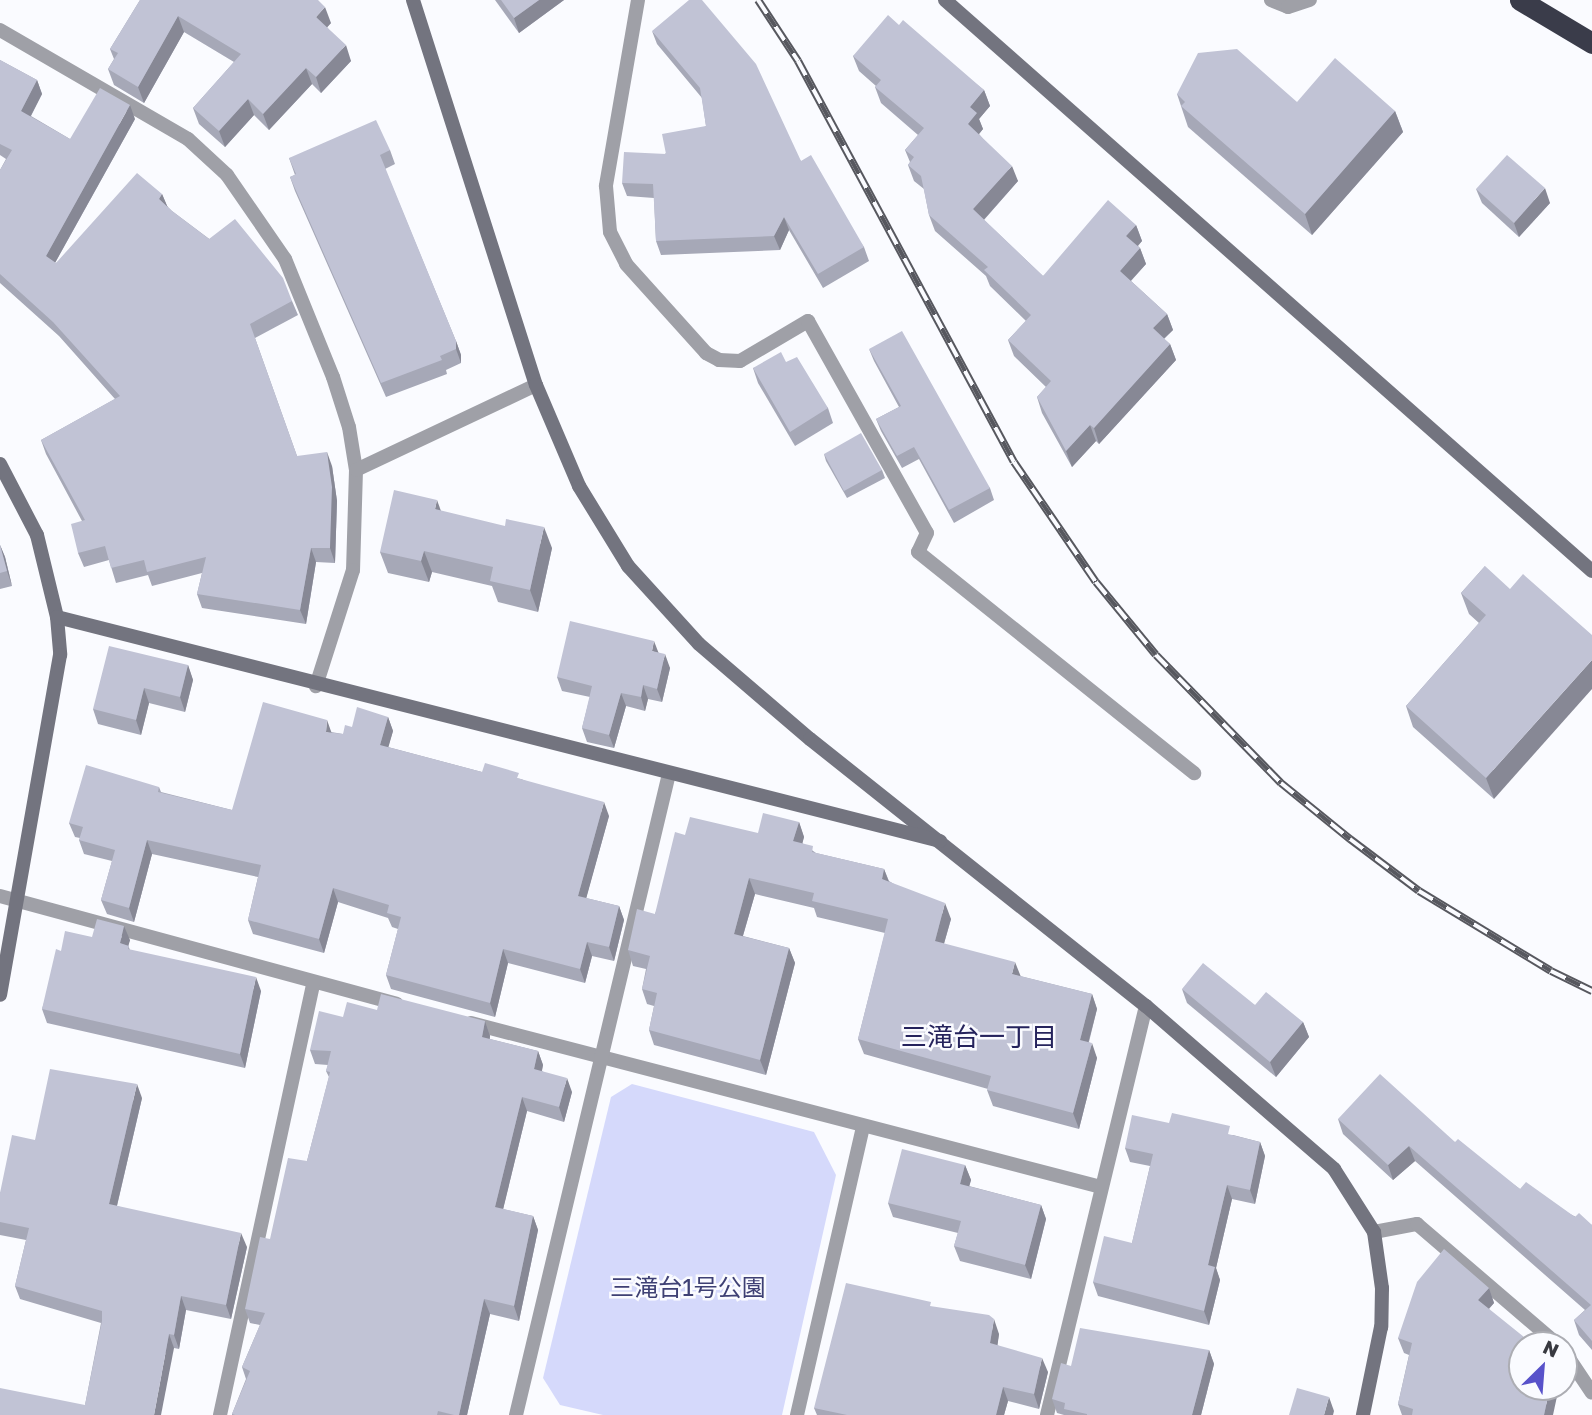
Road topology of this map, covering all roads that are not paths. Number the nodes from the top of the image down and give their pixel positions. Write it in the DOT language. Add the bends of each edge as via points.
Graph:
graph roads {
  1 [pos="413,0"];
  2 [pos="638,0"];
  3 [pos="945,0"];
  4 [pos="1271,0"];
  5 [pos="1310,0"];
  6 [pos="1520,0"];
  7 [pos="0,30"];
  8 [pos="1592,43"];
  9 [pos="536,385"];
  10 [pos="0,464"];
  11 [pos="356,470"];
  12 [pos="1592,571"];
  13 [pos="57,617"];
  14 [pos="316,686"];
  15 [pos="669,774"];
  16 [pos="1194,774"];
  17 [pos="945,843"];
  18 [pos="0,896"];
  19 [pos="17,900"];
  20 [pos="314,982"];
  21 [pos="0,995"];
  22 [pos="1146,1006"];
  23 [pos="419,1009"];
  24 [pos="458,1019"];
  25 [pos="601,1056"];
  26 [pos="863,1126"];
  27 [pos="1101,1187"];
  28 [pos="1374,1232"];
  29 [pos="1542,1331"];
  30 [pos="1578,1372"];
  31 [pos="1592,1393"];
  32 [pos="520,1414"];
  33 [pos="220,1415"];
  34 [pos="797,1415"];
  35 [pos="1047,1415"];
  36 [pos="1363,1415"];
  1 -- 9 [label="street"];
  2 -- 16 [label="street" via="606,186 610,232 626,264 706,353 719,360 740,361 808,321 927,533 918,552"];
  3 -- 12 [label="street"];
  4 -- 5 [label="street" via="1288,7"];
  6 -- 8 [label="highway"];
  7 -- 11 [label="street" via="188,139 227,175 285,259 311,318 349,427"];
  9 -- 11 [label="street"];
  9 -- 17 [label="street" via="579,486 628,566 699,644 810,739"];
  10 -- 13 [label="street" via="37,535"];
  11 -- 14 [label="street" via="353,570"];
  13 -- 14 [label="street"];
  13 -- 19 [label="street" via="60,654"];
  14 -- 15 [label="street"];
  15 -- 17 [label="street"];
  15 -- 25 [label="street"];
  17 -- 22 [label="street"];
  18 -- 19 [label="street"];
  19 -- 20 [label="street"];
  19 -- 21 [label="street"];
  20 -- 23 [label="street"];
  20 -- 33 [label="street"];
  22 -- 27 [label="street"];
  22 -- 28 [label="street" via="1334,1169"];
  24 -- 25 [label="street"];
  25 -- 26 [label="street"];
  25 -- 32 [label="street"];
  26 -- 27 [label="street"];
  26 -- 34 [label="street"];
  27 -- 35 [label="street"];
  28 -- 29 [label="street" via="1417,1224"];
  28 -- 36 [label="street" via="1382,1288 1381,1327"];
  30 -- 31 [label="street"];
}
